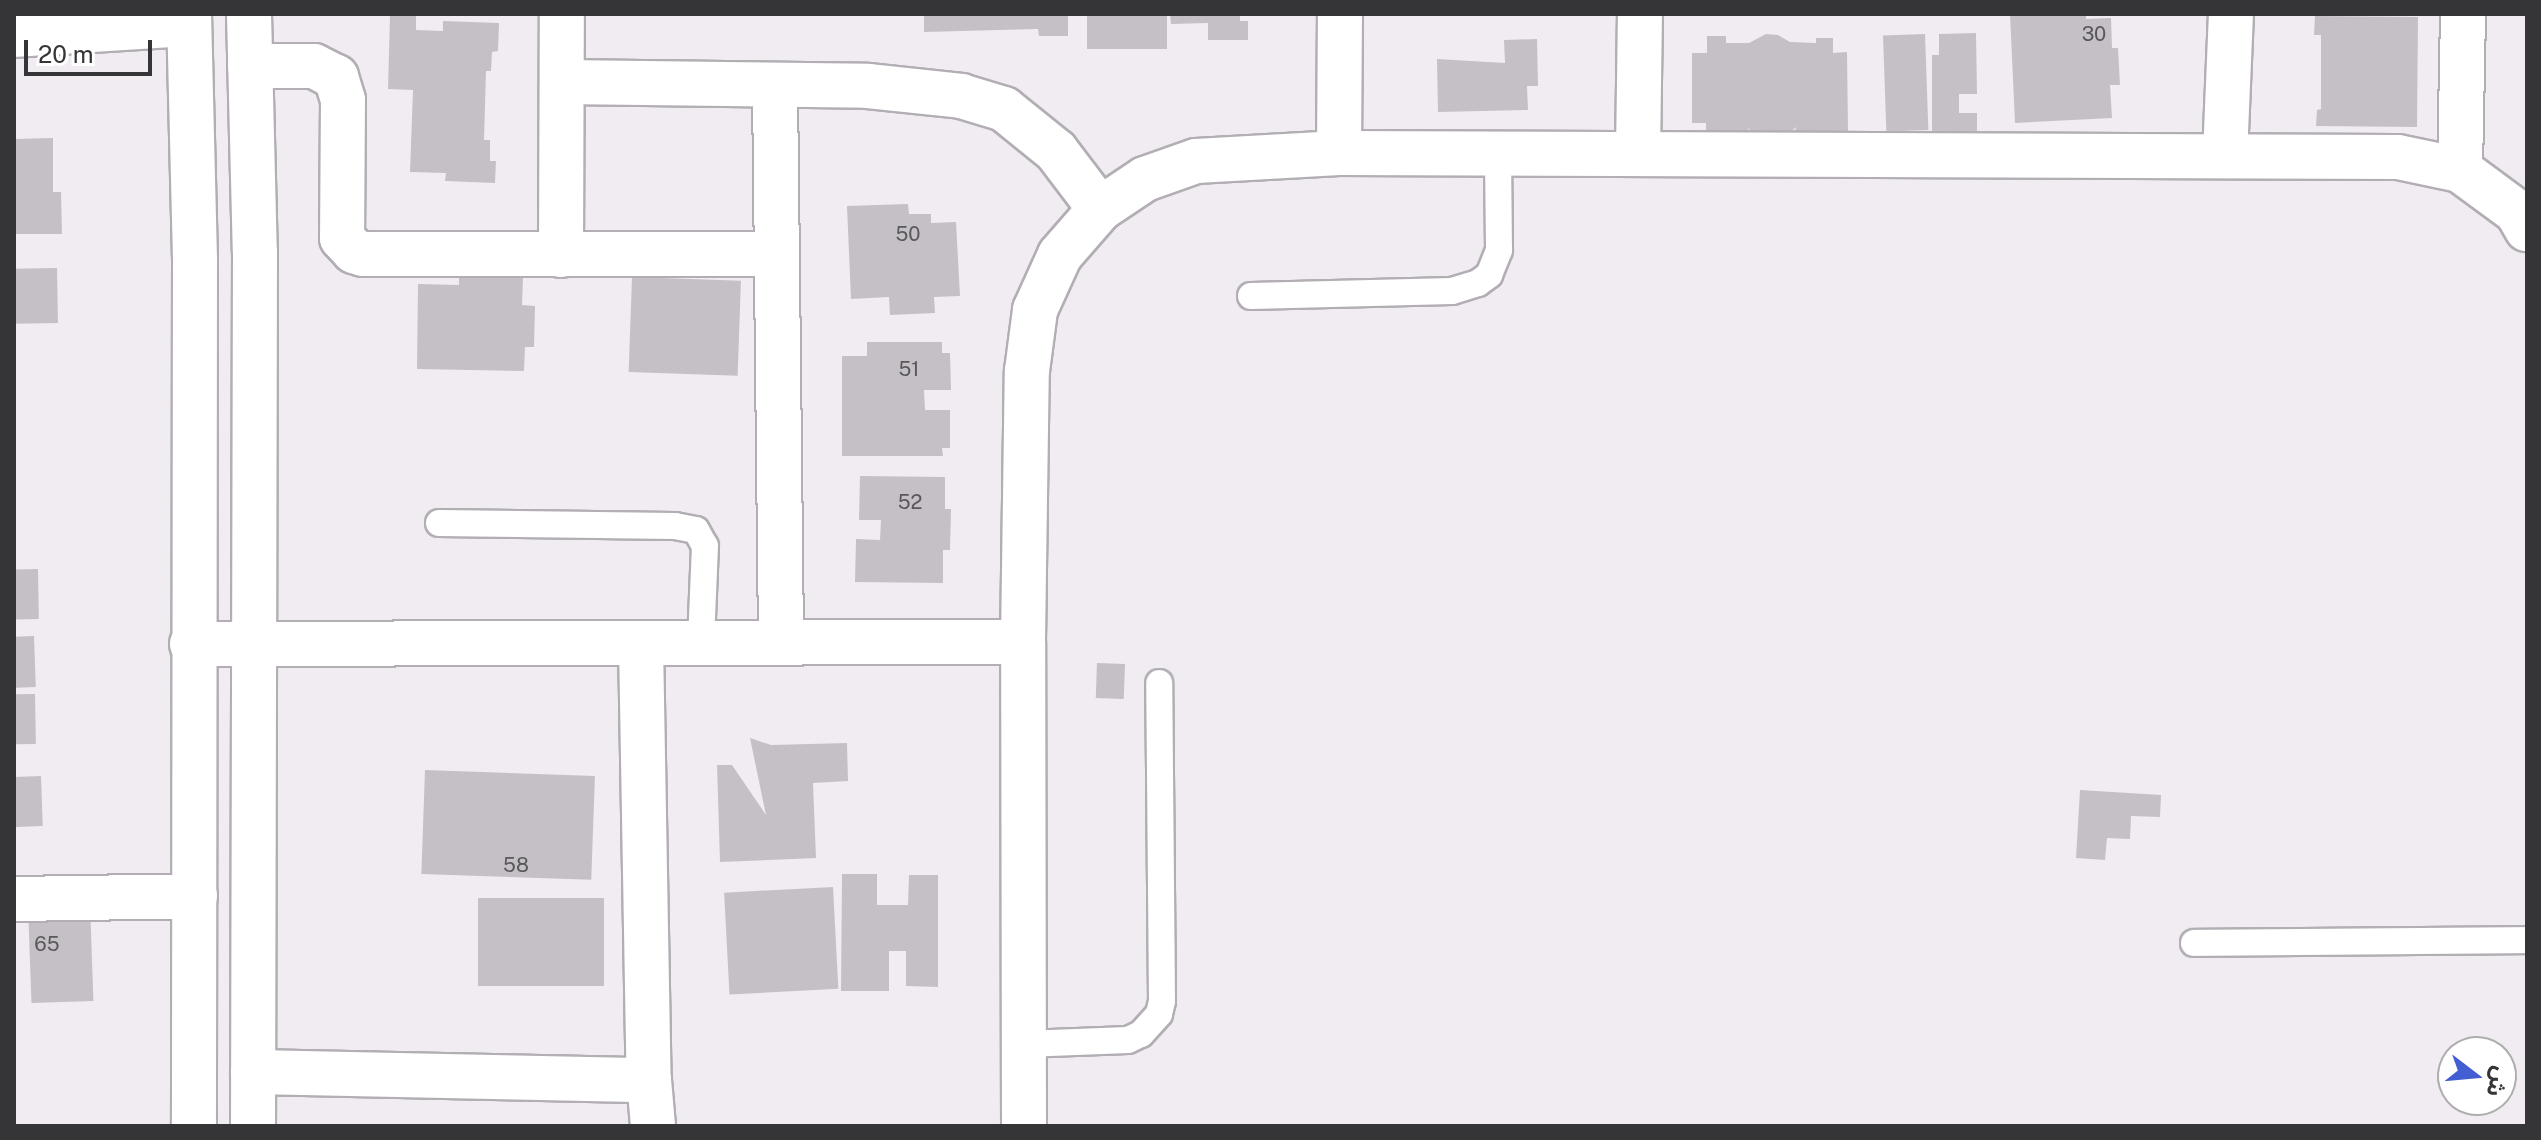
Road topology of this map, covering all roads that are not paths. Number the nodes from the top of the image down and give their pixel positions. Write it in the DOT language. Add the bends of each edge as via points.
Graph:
graph roads {
  1 [pos="249,14"];
  2 [pos="562,14"];
  3 [pos="1340,14"];
  4 [pos="1640,14"];
  5 [pos="2231,14"];
  6 [pos="2463,14"];
  7 [pos="189,19"];
  8 [pos="14,35"];
  9 [pos="250,66"];
  10 [pos="562,82"];
  11 [pos="775,85"];
  12 [pos="1339,153"];
  13 [pos="1498,154"];
  14 [pos="1638,154"];
  15 [pos="2225,156"];
  16 [pos="2460,170"];
  17 [pos="1100,209"];
  18 [pos="2527,229"];
  19 [pos="777,254"];
  20 [pos="561,255"];
  21 [pos="1251,296"];
  22 [pos="439,523"];
  23 [pos="1023,642"];
  24 [pos="641,643"];
  25 [pos="701,643"];
  26 [pos="781,643"];
  27 [pos="192,644"];
  28 [pos="254,645"];
  29 [pos="1159,683"];
  30 [pos="195,896"];
  31 [pos="14,899"];
  32 [pos="2527,940"];
  33 [pos="2194,943"];
  34 [pos="1024,1044"];
  35 [pos="253,1072"];
  36 [pos="649,1080"];
  37 [pos="194,1126"];
  38 [pos="253,1126"];
  39 [pos="653,1126"];
  40 [pos="1024,1126"];
  1 -- 9 [label="street"];
  2 -- 10 [label="street"];
  3 -- 12 [label="street"];
  4 -- 14 [label="street"];
  5 -- 15 [label="street"];
  6 -- 16 [label="street"];
  7 -- 8 [label="street"];
  7 -- 27 [label="street" via="195,260"];
  9 -- 20 [label="street" via="322,67 340,84 342,238 354,251"];
  9 -- 28 [label="street"];
  10 -- 11 [label="street"];
  10 -- 20 [label="street"];
  11 -- 17 [label="street" via="916,88 1004,109 1056,151"];
  11 -- 19 [label="street"];
  12 -- 13 [label="street"];
  12 -- 17 [label="street" via="1196,161 1145,179"];
  13 -- 14 [label="street"];
  13 -- 21 [label="lane" via="1499,250 1489,275 1478,283 1452,291"];
  14 -- 15 [label="street"];
  15 -- 16 [label="street" via="2398,157"];
  16 -- 18 [label="street" via="2517,212"];
  17 -- 23 [label="street" via="1060,255 1035,310 1027,371"];
  19 -- 20 [label="street"];
  19 -- 26 [label="street"];
  22 -- 25 [label="lane" via="696,530 705,546"];
  23 -- 26 [label="street"];
  23 -- 34 [label="street"];
  24 -- 25 [label="street"];
  24 -- 28 [label="street"];
  24 -- 36 [label="street"];
  25 -- 26 [label="street"];
  27 -- 28 [label="street"];
  27 -- 30 [label="street"];
  28 -- 35 [label="street"];
  29 -- 34 [label="lane" via="1159,1014 1128,1040"];
  30 -- 31 [label="street"];
  30 -- 37 [label="street"];
  32 -- 33 [label="lane"];
  34 -- 40 [label="street"];
  35 -- 36 [label="street"];
  35 -- 38 [label="street"];
  36 -- 39 [label="street"];
}
